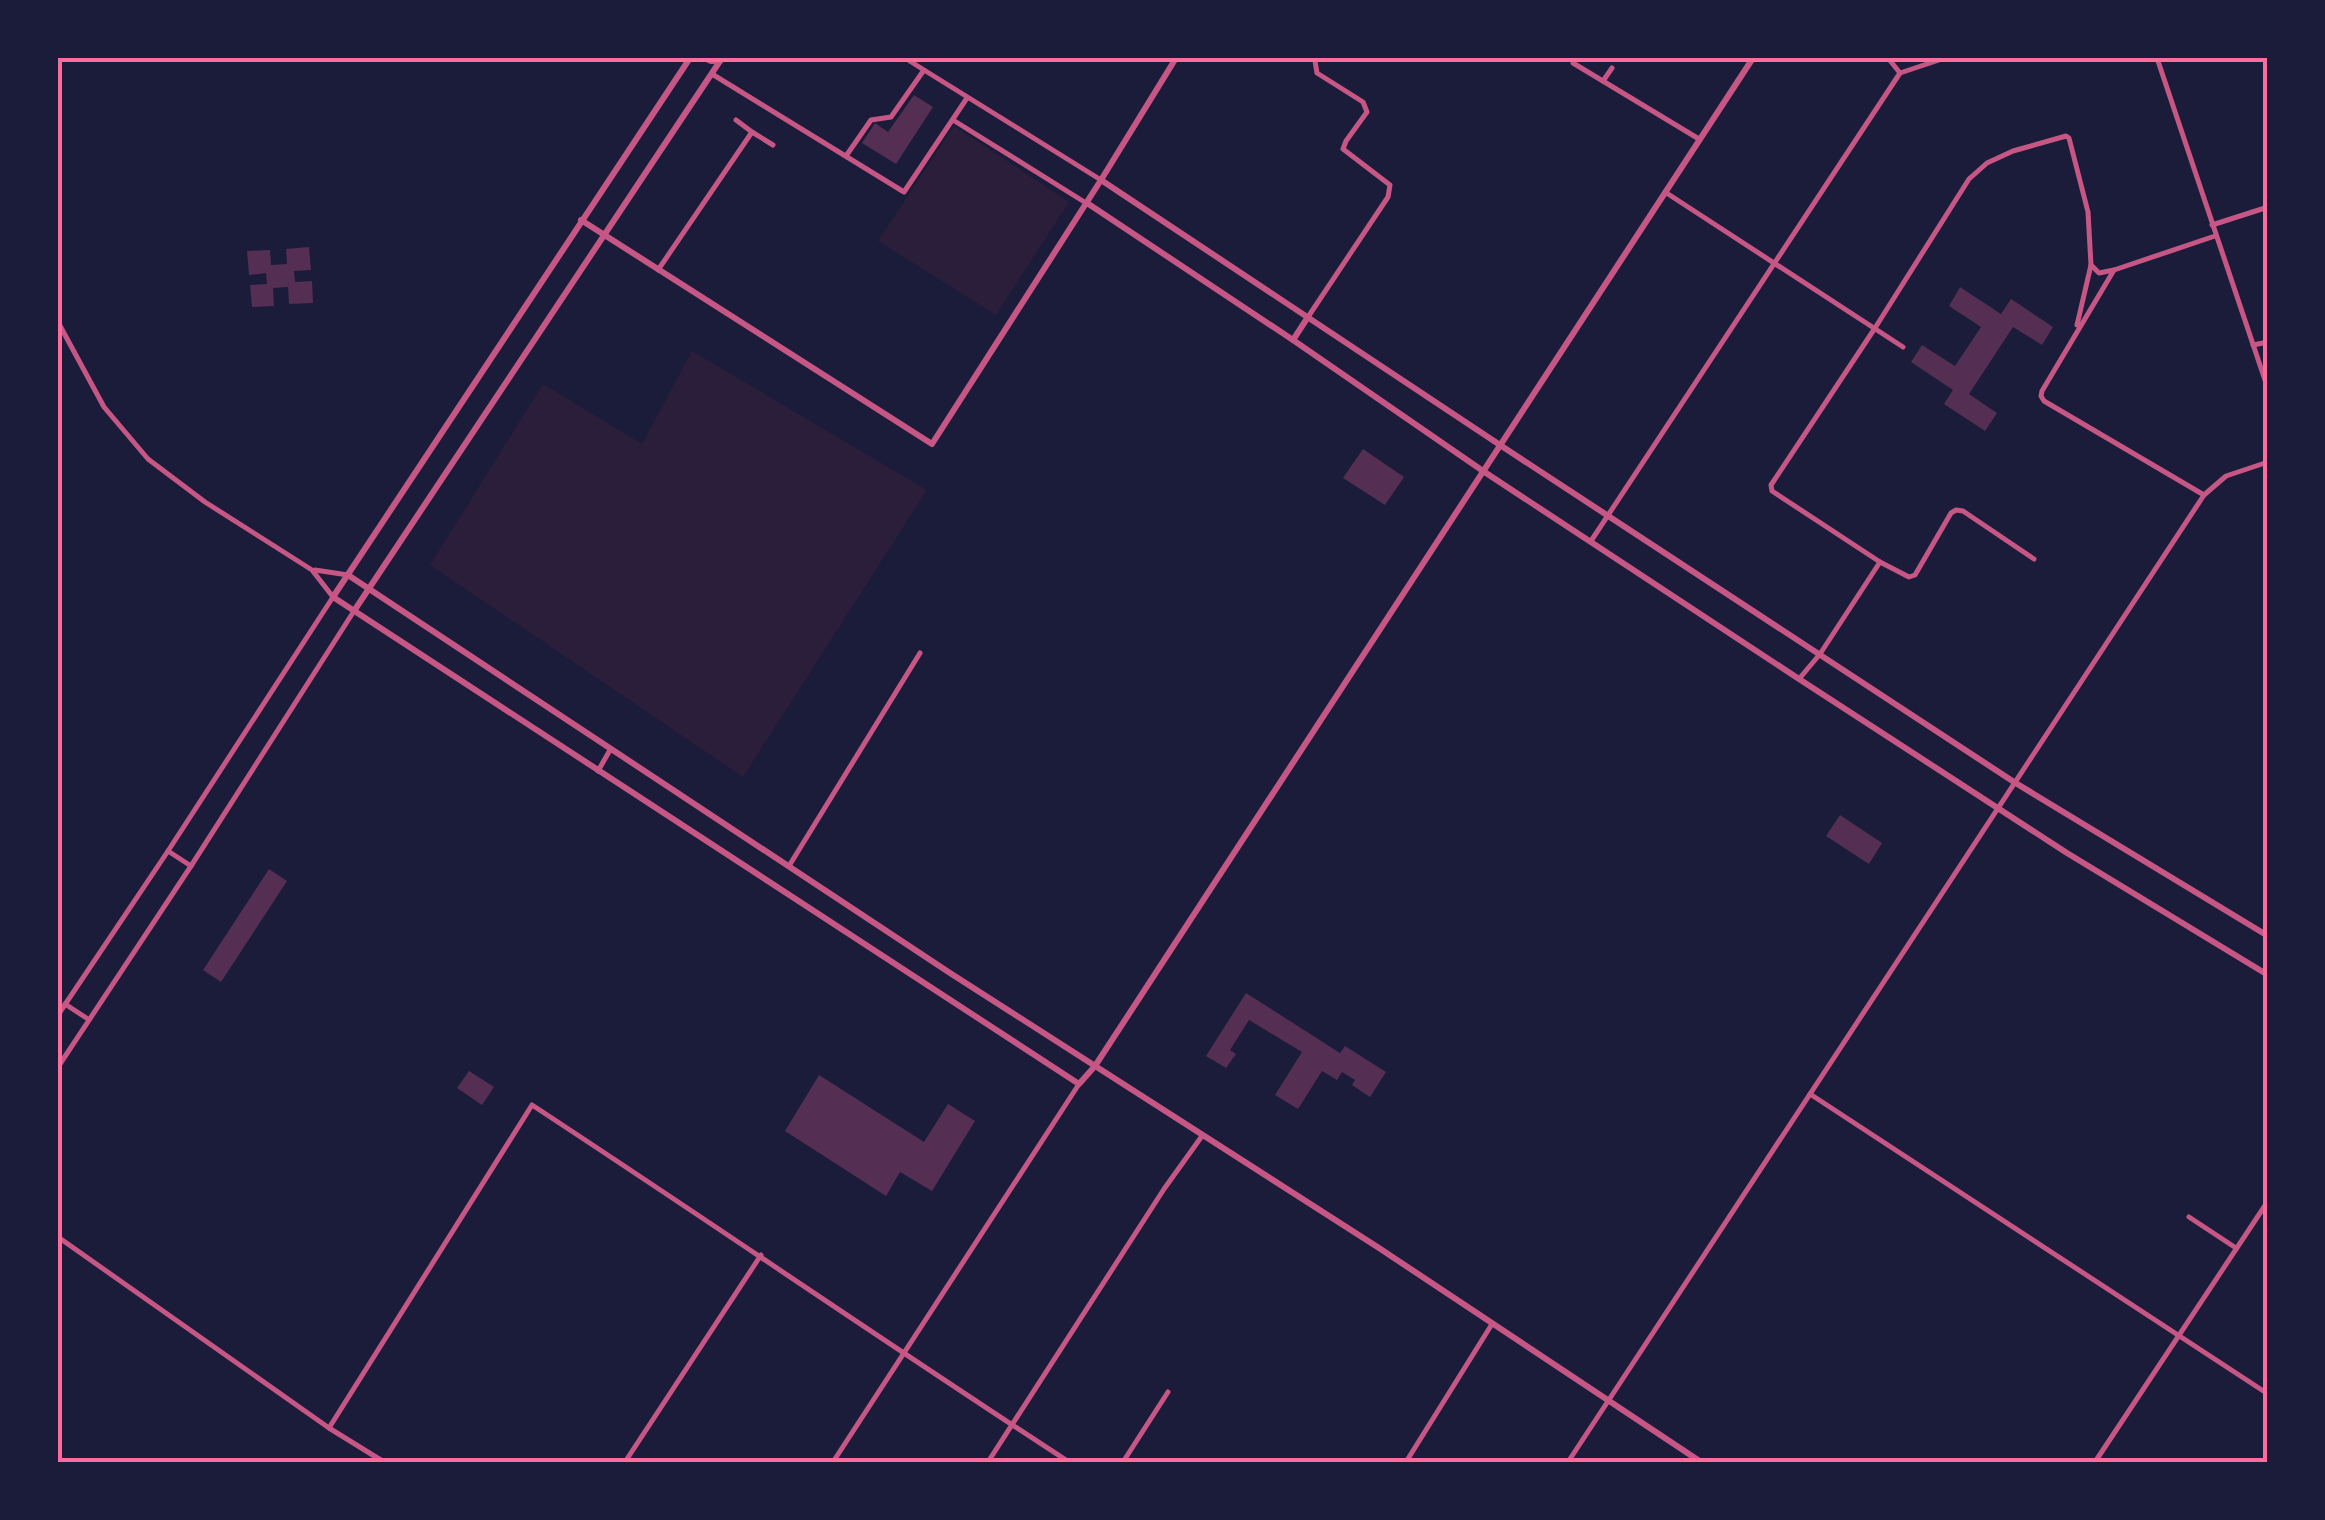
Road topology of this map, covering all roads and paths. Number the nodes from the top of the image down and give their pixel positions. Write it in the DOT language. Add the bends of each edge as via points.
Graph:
graph roads {
  1 [pos="690,58"];
  2 [pos="704,58"];
  3 [pos="905,58"];
  4 [pos="1176,58"];
  5 [pos="1316,58"];
  6 [pos="1753,58"];
  7 [pos="1888,58"];
  8 [pos="1946,58"];
  9 [pos="2156,58"];
  10 [pos="721,59"];
  11 [pos="1573,63"];
  12 [pos="1612,68"];
  13 [pos="924,70"];
  14 [pos="1900,73"];
  15 [pos="712,74"];
  16 [pos="1603,81"];
  17 [pos="967,98"];
  18 [pos="736,120"];
  19 [pos="953,120"];
  20 [pos="752,132"];
  21 [pos="1700,139"];
  22 [pos="772,145"];
  23 [pos="846,156"];
  24 [pos="1101,180"];
  25 [pos="1666,192"];
  26 [pos="1086,203"];
  27 [pos="2268,207"];
  28 [pos="580,220"];
  29 [pos="2212,225"];
  30 [pos="604,236"];
  31 [pos="2215,236"];
  32 [pos="1774,264"];
  33 [pos="2091,265"];
  34 [pos="658,270"];
  35 [pos="2114,270"];
  36 [pos="1308,317"];
  37 [pos="58,322"];
  38 [pos="1875,328"];
  39 [pos="2076,332"];
  40 [pos="1292,340"];
  41 [pos="2268,342"];
  42 [pos="2253,345"];
  43 [pos="1903,347"];
  44 [pos="2264,367"];
  45 [pos="2268,389"];
  46 [pos="1500,446"];
  47 [pos="2268,462"];
  48 [pos="1483,471"];
  49 [pos="2204,496"];
  50 [pos="1608,515"];
  51 [pos="1591,541"];
  52 [pos="2034,559"];
  53 [pos="1880,562"];
  54 [pos="312,570"];
  55 [pos="348,575"];
  56 [pos="369,589"];
  57 [pos="333,597"];
  58 [pos="354,611"];
  59 [pos="920,652"];
  60 [pos="1820,654"];
  61 [pos="1799,679"];
  62 [pos="610,750"];
  63 [pos="598,771"];
  64 [pos="2014,782"];
  65 [pos="1998,808"];
  66 [pos="168,851"];
  67 [pos="191,866"];
  68 [pos="790,866"];
  69 [pos="2268,936"];
  70 [pos="2268,975"];
  71 [pos="65,1004"];
  72 [pos="58,1015"];
  73 [pos="89,1020"];
  74 [pos="1096,1066"];
  75 [pos="58,1067"];
  76 [pos="1079,1084"];
  77 [pos="1810,1094"];
  78 [pos="1202,1136"];
  79 [pos="2268,1201"];
  80 [pos="2188,1217"];
  81 [pos="58,1237"];
  82 [pos="2236,1248"];
  83 [pos="761,1255"];
  84 [pos="1492,1324"];
  85 [pos="2178,1336"];
  86 [pos="905,1355"];
  87 [pos="1168,1392"];
  88 [pos="2268,1394"];
  89 [pos="1608,1400"];
  90 [pos="1012,1425"];
  91 [pos="329,1428"];
  92 [pos="384,1462"];
  93 [pos="625,1462"];
  94 [pos="833,1462"];
  95 [pos="988,1462"];
  96 [pos="1069,1462"];
  97 [pos="1123,1462"];
  98 [pos="1406,1462"];
  99 [pos="1568,1462"];
  100 [pos="1701,1462"];
  101 [pos="2095,1462"];
  1 -- 28 [label="street"];
  2 -- 10 [label="street"];
  3 -- 13 [label="street"];
  4 -- 24 [label="street"];
  5 -- 36 [label="street" via="1317,73 1366,106 1343,148 1390,190"];
  6 -- 21 [label="street"];
  7 -- 14 [label="street"];
  8 -- 14 [label="street"];
  9 -- 29 [label="street"];
  10 -- 15 [label="street"];
  11 -- 16 [label="street"];
  12 -- 16 [label="street"];
  13 -- 17 [label="street"];
  13 -- 23 [label="street" via="891,117 871,120"];
  14 -- 32 [label="street"];
  15 -- 23 [label="street"];
  15 -- 30 [label="street"];
  16 -- 21 [label="street"];
  17 -- 19 [label="street"];
  17 -- 24 [label="street"];
  18 -- 20 [label="street"];
  19 -- 23 [label="street" via="904,192"];
  19 -- 26 [label="street"];
  20 -- 22 [label="street"];
  20 -- 34 [label="street"];
  21 -- 25 [label="street"];
  24 -- 26 [label="street"];
  24 -- 36 [label="street"];
  25 -- 32 [label="street"];
  25 -- 46 [label="street"];
  26 -- 34 [label="street" via="932,444"];
  26 -- 40 [label="street"];
  27 -- 29 [label="street"];
  28 -- 30 [label="street"];
  28 -- 55 [label="street"];
  29 -- 31 [label="street"];
  30 -- 34 [label="street"];
  30 -- 56 [label="street"];
  31 -- 35 [label="street"];
  31 -- 42 [label="street"];
  32 -- 38 [label="street"];
  32 -- 50 [label="street"];
  33 -- 35 [label="street" via="2099,273"];
  33 -- 38 [label="street" via="2088,212 2066,136 1986,162 1968,178"];
  33 -- 39 [label="street"];
  35 -- 39 [label="street"];
  36 -- 40 [label="street"];
  36 -- 46 [label="street"];
  37 -- 54 [label="street" via="104,407 148,459"];
  38 -- 43 [label="street"];
  38 -- 53 [label="street" via="1770,489"];
  39 -- 49 [label="street" via="2042,390 2044,402"];
  40 -- 48 [label="street"];
  41 -- 42 [label="street"];
  42 -- 44 [label="street"];
  44 -- 45 [label="street"];
  46 -- 48 [label="street"];
  46 -- 50 [label="street"];
  47 -- 49 [label="street" via="2226,476"];
  48 -- 51 [label="street"];
  48 -- 74 [label="street"];
  49 -- 64 [label="street"];
  50 -- 51 [label="street"];
  50 -- 60 [label="street"];
  51 -- 61 [label="street"];
  52 -- 53 [label="street" via="1956,510 1912,577"];
  53 -- 60 [label="street"];
  54 -- 55 [label="street"];
  54 -- 57 [label="street"];
  55 -- 56 [label="street"];
  55 -- 57 [label="street"];
  56 -- 58 [label="street"];
  56 -- 62 [label="street"];
  57 -- 58 [label="street"];
  57 -- 66 [label="street"];
  58 -- 63 [label="street"];
  58 -- 67 [label="street"];
  59 -- 68 [label="street"];
  60 -- 61 [label="street"];
  60 -- 64 [label="street"];
  61 -- 65 [label="street"];
  62 -- 63 [label="street"];
  62 -- 68 [label="street"];
  63 -- 76 [label="street"];
  64 -- 65 [label="street"];
  64 -- 69 [label="street"];
  65 -- 70 [label="street"];
  65 -- 77 [label="street"];
  66 -- 67 [label="street"];
  66 -- 71 [label="street"];
  67 -- 73 [label="street"];
  68 -- 74 [label="street"];
  71 -- 72 [label="street"];
  71 -- 73 [label="street"];
  73 -- 75 [label="street"];
  74 -- 76 [label="street"];
  74 -- 78 [label="street"];
  76 -- 86 [label="street"];
  77 -- 85 [label="street"];
  77 -- 89 [label="street"];
  78 -- 84 [label="street"];
  78 -- 90 [label="street"];
  79 -- 82 [label="street"];
  80 -- 82 [label="street"];
  81 -- 91 [label="street"];
  82 -- 85 [label="street"];
  83 -- 86 [label="street"];
  83 -- 91 [label="street" via="532,1105"];
  83 -- 93 [label="street"];
  84 -- 89 [label="street"];
  84 -- 98 [label="street"];
  85 -- 88 [label="street"];
  85 -- 101 [label="street"];
  86 -- 90 [label="street"];
  86 -- 94 [label="street"];
  87 -- 97 [label="street"];
  89 -- 99 [label="street"];
  89 -- 100 [label="street"];
  90 -- 95 [label="street"];
  90 -- 96 [label="street"];
  91 -- 92 [label="street"];
}
